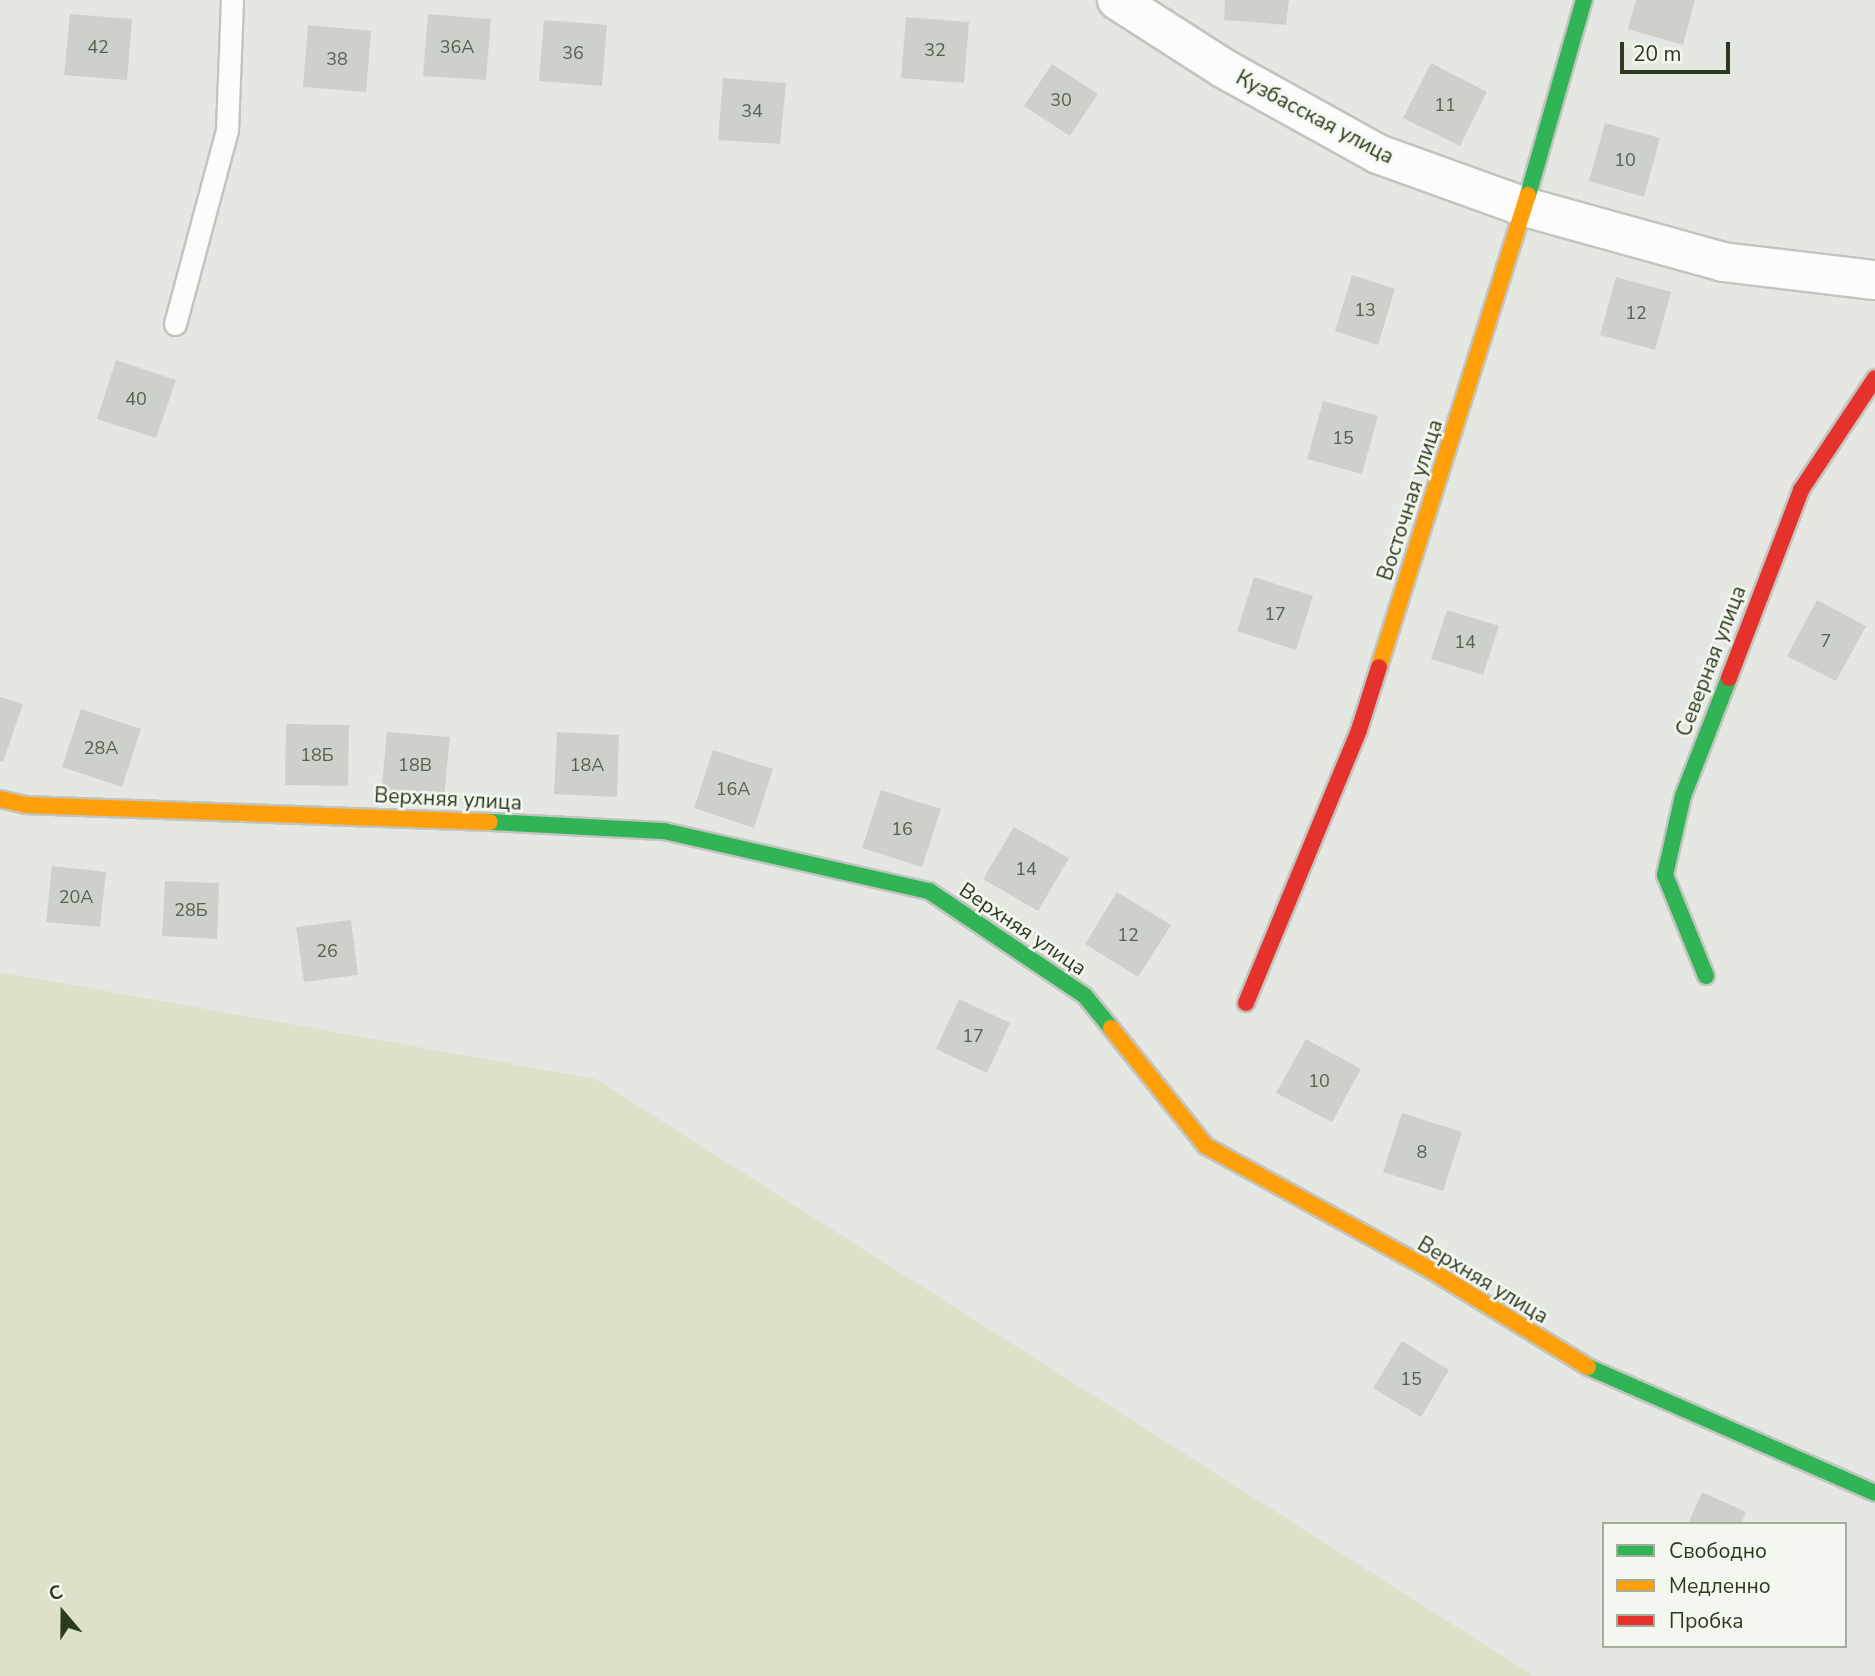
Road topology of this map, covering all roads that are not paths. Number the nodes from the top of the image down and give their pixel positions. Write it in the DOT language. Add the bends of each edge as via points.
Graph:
graph roads {
  1 [pos="232,0"];
  2 [pos="1117,0"];
  3 [pos="1584,0"];
  4 [pos="1525,207"];
  5 [pos="1875,280"];
  6 [pos="175,324"];
  7 [pos="1875,378"];
  8 [pos="0,799"];
  9 [pos="1706,976"];
  10 [pos="1246,1003"];
  11 [pos="1875,1493"];
  1 -- 6 [label="lane" via="227,130"];
  2 -- 4 [label="street, Кузбасская улица" via="1223,68 1378,154"];
  3 -- 4 [label="street, Восточная улица"];
  4 -- 5 [label="street, Кузбасская улица" via="1723,262"];
  4 -- 10 [label="street, Восточная улица" via="1359,730"];
  7 -- 9 [label="street, Северная улица" via="1801,490 1683,796 1665,875"];
  8 -- 11 [label="street, Верхняя улица" via="24,805 228,809 664,831 929,891 1085,996 1206,1146 1432,1271 1581,1364"];
}
